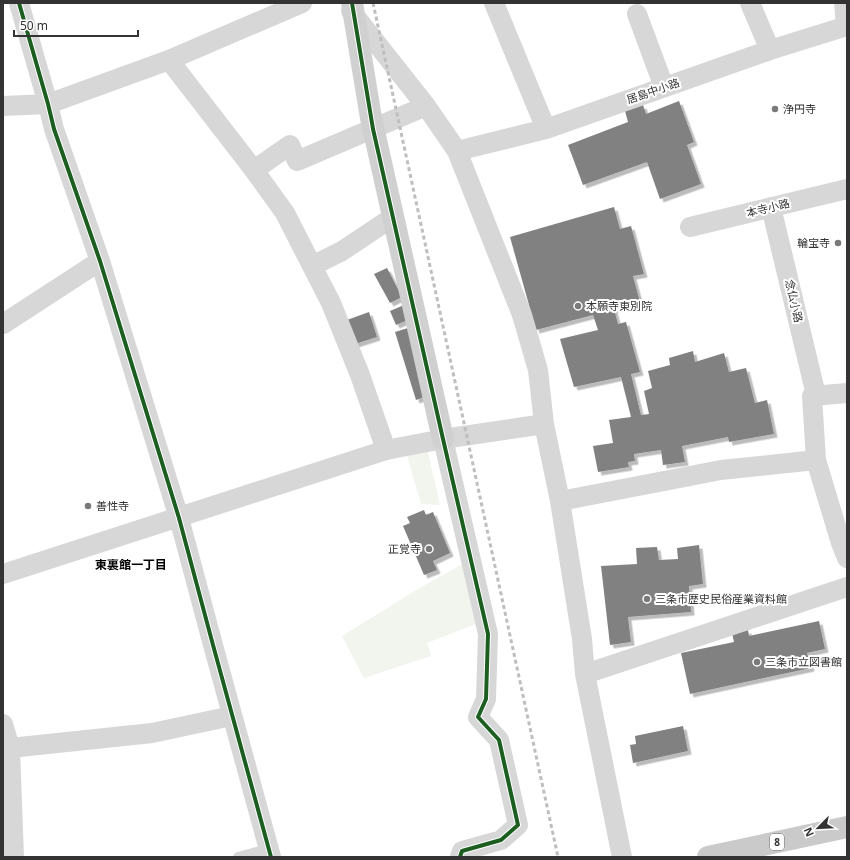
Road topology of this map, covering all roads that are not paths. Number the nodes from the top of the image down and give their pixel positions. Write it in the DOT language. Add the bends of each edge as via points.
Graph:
graph roads {
  1 [pos="19,3"];
  2 [pos="302,3"];
  3 [pos="494,3"];
  4 [pos="750,3"];
  5 [pos="844,3"];
  6 [pos="350,7"];
  7 [pos="637,14"];
  8 [pos="847,26"];
  9 [pos="770,50"];
  10 [pos="169,60"];
  11 [pos="664,87"];
  12 [pos="48,104"];
  13 [pos="3,106"];
  14 [pos="426,106"];
  15 [pos="373,129"];
  16 [pos="546,129"];
  17 [pos="457,151"];
  18 [pos="254,170"];
  19 [pos="847,189"];
  20 [pos="771,207"];
  21 [pos="393,217"];
  22 [pos="690,227"];
  23 [pos="100,261"];
  24 [pos="312,266"];
  25 [pos="3,324"];
  26 [pos="847,393"];
  27 [pos="814,396"];
  28 [pos="544,424"];
  29 [pos="443,439"];
  30 [pos="386,450"];
  31 [pos="816,460"];
  32 [pos="560,501"];
  33 [pos="178,518"];
  34 [pos="845,548"];
  35 [pos="3,574"];
  36 [pos="847,587"];
  37 [pos="585,674"];
  38 [pos="232,716"];
  39 [pos="3,724"];
  40 [pos="10,748"];
  41 [pos="847,827"];
  42 [pos="270,853"];
  43 [pos="14,857"];
  44 [pos="238,857"];
  45 [pos="460,857"];
  46 [pos="622,857"];
  47 [pos="708,857"];
  1 -- 12 [label="street"];
  2 -- 10 [label="street"];
  3 -- 16 [label="street"];
  4 -- 9 [label="street"];
  5 -- 8 [label="street"];
  6 -- 14 [label="street"];
  6 -- 15 [label="street"];
  7 -- 11 [label="street"];
  8 -- 9 [label="street, 居島中小路"];
  9 -- 11 [label="street, 居島中小路"];
  10 -- 12 [label="street"];
  10 -- 18 [label="street"];
  11 -- 16 [label="street, 居島中小路"];
  12 -- 13 [label="street"];
  12 -- 23 [label="street" via="54,129"];
  14 -- 15 [label="street"];
  14 -- 17 [label="street"];
  15 -- 18 [label="street" via="297,161 290,145"];
  15 -- 21 [label="street"];
  16 -- 17 [label="street, 居島中小路"];
  17 -- 28 [label="street" via="522,315 538,370"];
  18 -- 24 [label="street" via="285,213"];
  19 -- 20 [label="street, 本寺小路"];
  20 -- 22 [label="street, 本寺小路"];
  20 -- 27 [label="street, 念仏小路"];
  21 -- 24 [label="street" via="342,251"];
  21 -- 29 [label="street"];
  23 -- 25 [label="street"];
  23 -- 33 [label="street"];
  24 -- 30 [label="street" via="331,303 360,375"];
  26 -- 27 [label="street"];
  27 -- 31 [label="street, 念仏小路"];
  28 -- 29 [label="street"];
  28 -- 32 [label="street"];
  29 -- 30 [label="street"];
  29 -- 45 [label="street" via="488,634 486,699 478,717 499,740 518,825 501,840 462,851"];
  30 -- 33 [label="street"];
  31 -- 32 [label="street" via="721,470"];
  31 -- 34 [label="street, 念仏小路"];
  32 -- 37 [label="street" via="582,639"];
  33 -- 35 [label="street"];
  33 -- 38 [label="street"];
  36 -- 37 [label="street"];
  37 -- 46 [label="street"];
  38 -- 40 [label="street" via="152,734"];
  38 -- 42 [label="street"];
  39 -- 40 [label="street"];
  40 -- 43 [label="street"];
  41 -- 47 [label="main road, 8"];
  42 -- 44 [label="lane"];
}
